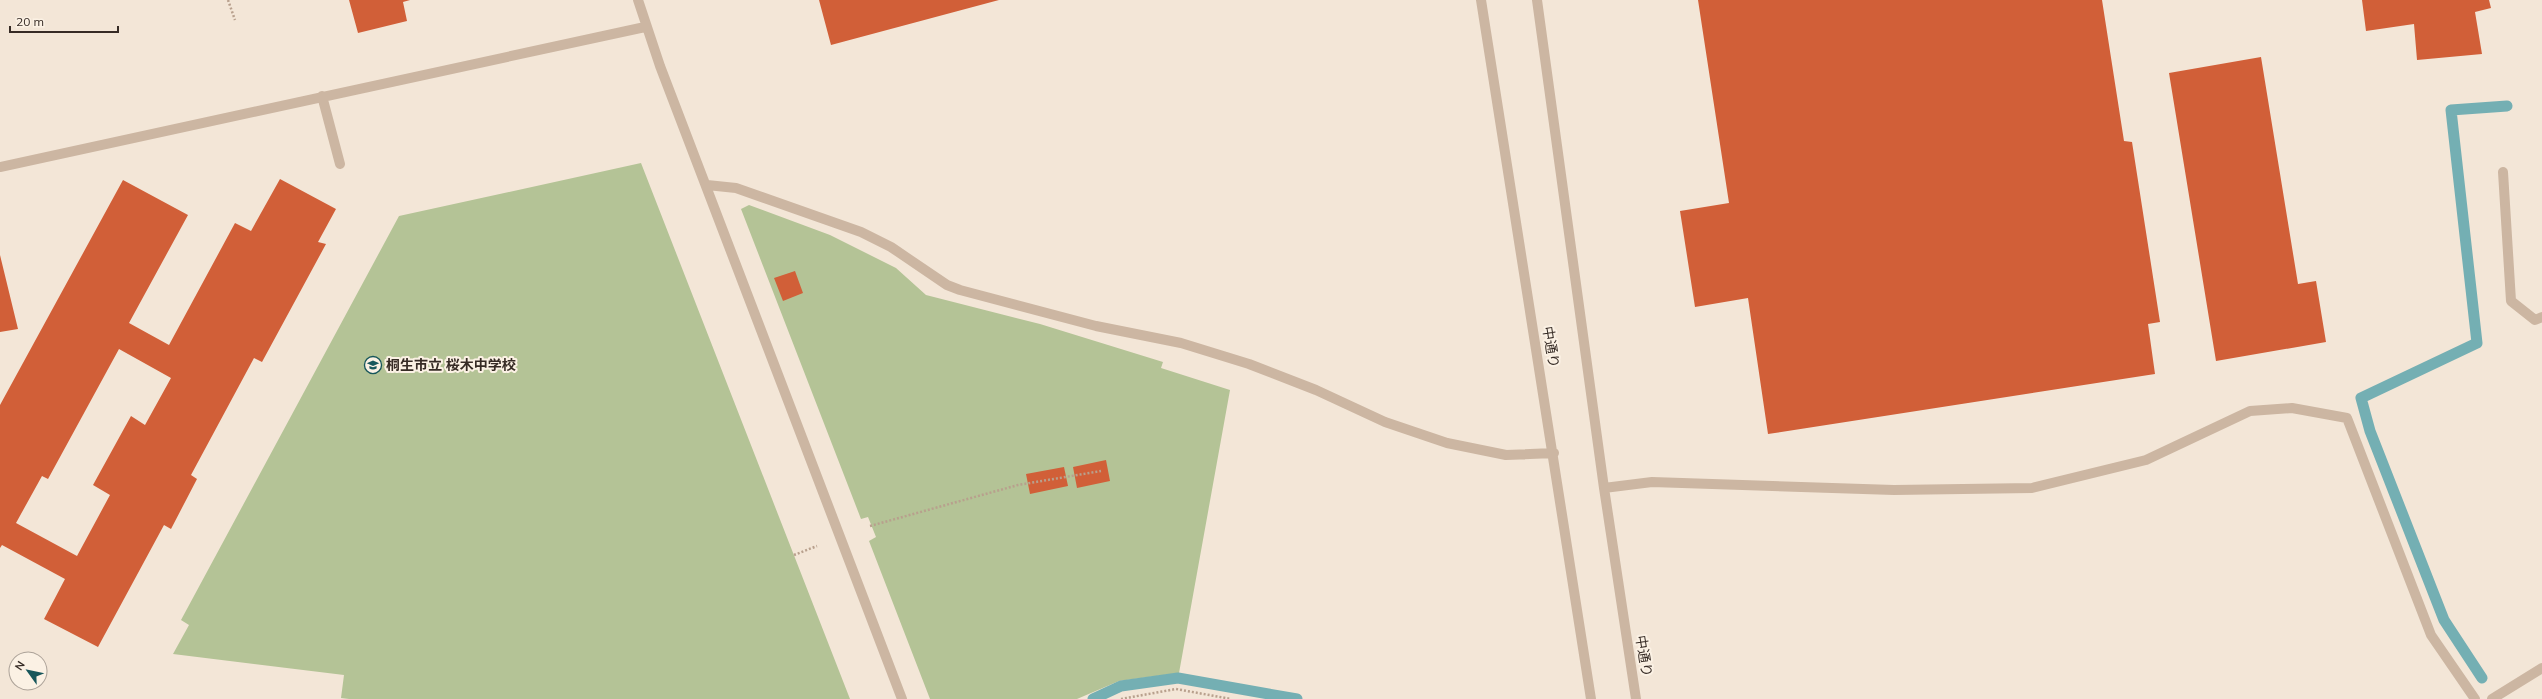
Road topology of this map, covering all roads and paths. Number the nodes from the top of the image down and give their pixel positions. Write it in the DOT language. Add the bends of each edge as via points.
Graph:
graph roads {
  1 [pos="228,0"];
  2 [pos="638,0"];
  3 [pos="1481,0"];
  4 [pos="1537,0"];
  5 [pos="235,20"];
  6 [pos="645,27"];
  7 [pos="322,96"];
  8 [pos="340,164"];
  9 [pos="0,167"];
  10 [pos="2502,172"];
  11 [pos="707,186"];
  12 [pos="2542,317"];
  13 [pos="1554,453"];
  14 [pos="1101,471"];
  15 [pos="1604,488"];
  16 [pos="870,526"];
  17 [pos="821,545"];
  18 [pos="794,555"];
  19 [pos="2542,668"];
  20 [pos="902,699"];
  21 [pos="1121,699"];
  22 [pos="1231,699"];
  23 [pos="1591,699"];
  24 [pos="1636,699"];
  25 [pos="2475,699"];
  26 [pos="2492,699"];
  1 -- 5 [label="path"];
  2 -- 6 [label="street"];
  3 -- 13 [label="street, 中通り"];
  4 -- 15 [label="street, 中通り"];
  6 -- 7 [label="street"];
  6 -- 11 [label="street"];
  7 -- 8 [label="street"];
  7 -- 9 [label="street"];
  10 -- 12 [label="street" via="2511,301 2535,320"];
  11 -- 13 [label="street" via="736,188 861,232 891,247 947,285 960,290 1096,326 1181,343 1249,364 1316,390 1385,422 1447,443 1506,455"];
  11 -- 20 [label="street"];
  13 -- 23 [label="street, 中通り"];
  14 -- 16 [label="path" via="1018,485"];
  15 -- 24 [label="street, 中通り"];
  15 -- 25 [label="street" via="1652,482 1894,490 2032,488 2146,460 2250,411 2292,408 2347,418 2431,635"];
  17 -- 18 [label="path"];
  19 -- 26 [label="street"];
  21 -- 22 [label="path" via="1176,689"];
}
